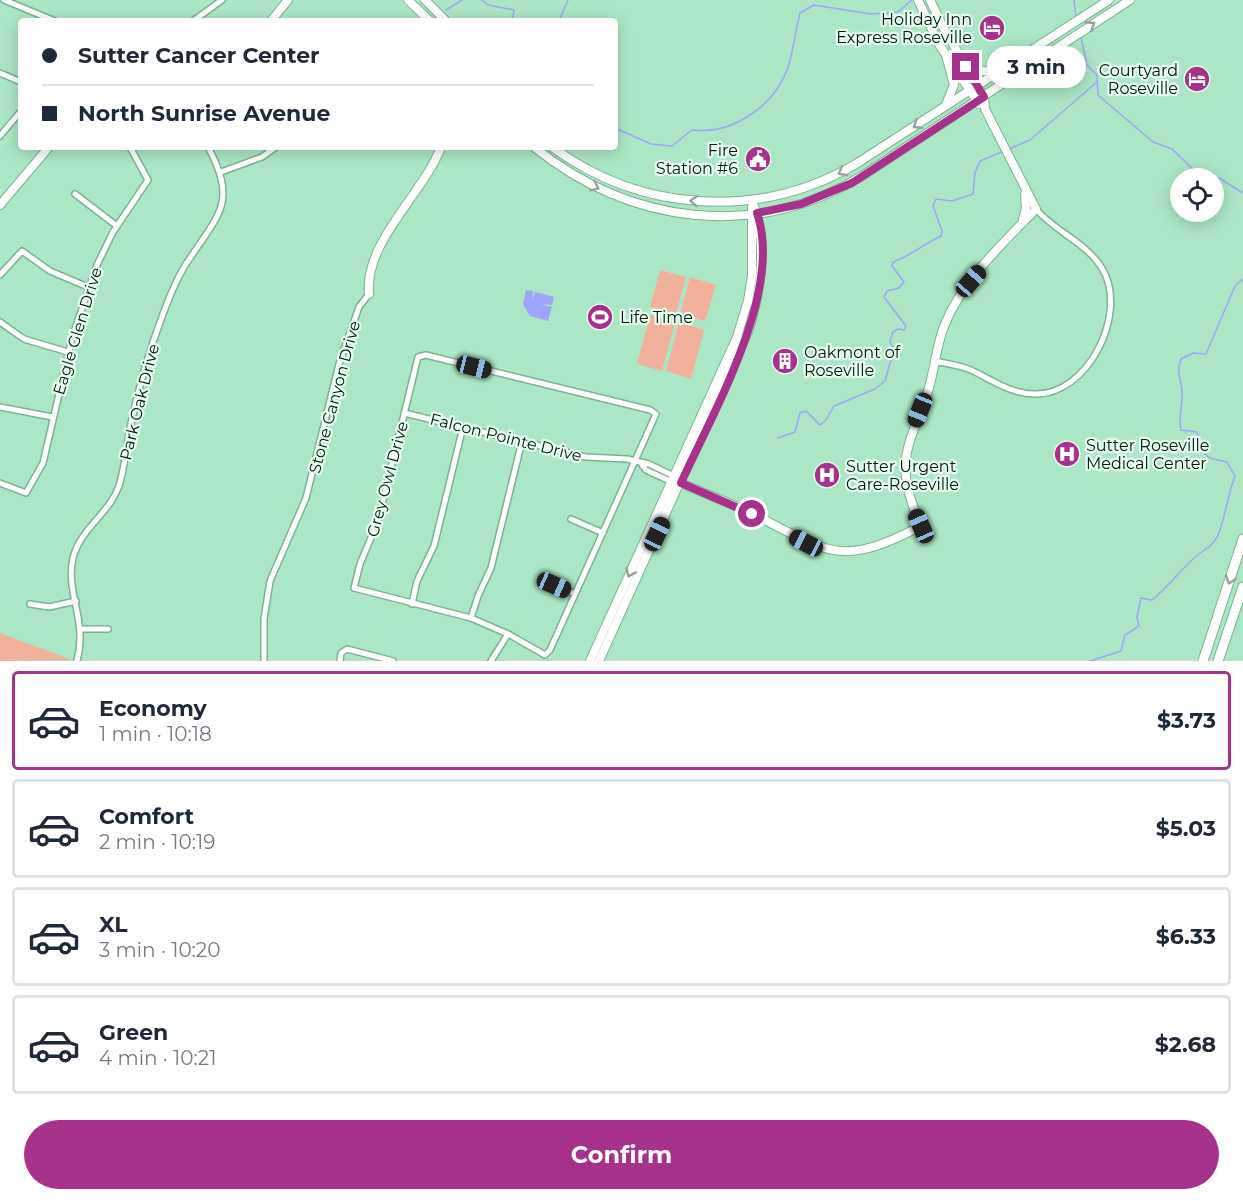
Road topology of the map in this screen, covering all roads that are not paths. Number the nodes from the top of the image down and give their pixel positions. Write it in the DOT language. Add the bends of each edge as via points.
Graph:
graph roads {
  1 [pos="4,0"];
  2 [pos="222,0"];
  3 [pos="288,0"];
  4 [pos="425,0"];
  5 [pos="918,0"];
  6 [pos="1109,0"];
  7 [pos="1130,0"];
  8 [pos="409,1"];
  9 [pos="932,3"];
  10 [pos="48,18"];
  11 [pos="197,18"];
  12 [pos="273,18"];
  13 [pos="427,18"];
  14 [pos="443,18"];
  15 [pos="957,52"];
  16 [pos="945,55"];
  17 [pos="1009,64"];
  18 [pos="0,73"];
  19 [pos="18,81"];
  20 [pos="977,85"];
  21 [pos="968,91"];
  22 [pos="984,97"];
  23 [pos="976,103"];
  24 [pos="985,109"];
  25 [pos="937,112"];
  26 [pos="18,115"];
  27 [pos="0,136"];
  28 [pos="885,146"];
  29 [pos="47,150"];
  30 [pos="132,150"];
  31 [pos="210,150"];
  32 [pos="272,150"];
  33 [pos="440,150"];
  34 [pos="538,150"];
  35 [pos="557,150"];
  36 [pos="221,172"];
  37 [pos="1024,188"];
  38 [pos="840,189"];
  39 [pos="75,194"];
  40 [pos="752,200"];
  41 [pos="0,206"];
  42 [pos="1036,209"];
  43 [pos="754,214"];
  44 [pos="117,226"];
  45 [pos="1020,227"];
  46 [pos="0,275"];
  47 [pos="88,287"];
  48 [pos="369,294"];
  49 [pos="0,322"];
  50 [pos="68,352"];
  51 [pos="935,361"];
  52 [pos="0,406"];
  53 [pos="404,413"];
  54 [pos="52,417"];
  55 [pos="463,427"];
  56 [pos="522,441"];
  57 [pos="635,462"];
  58 [pos="673,479"];
  59 [pos="0,483"];
  60 [pos="681,483"];
  61 [pos="571,519"];
  62 [pos="603,533"];
  63 [pos="1243,539"];
  64 [pos="554,585"];
  65 [pos="1243,586"];
  66 [pos="574,594"];
  67 [pos="76,601"];
  68 [pos="30,604"];
  69 [pos="412,604"];
  70 [pos="471,618"];
  71 [pos="81,629"];
  72 [pos="108,629"];
  73 [pos="508,634"];
  74 [pos="498,654"];
  75 [pos="77,661"];
  76 [pos="264,661"];
  77 [pos="340,661"];
  78 [pos="393,661"];
  79 [pos="491,661"];
  80 [pos="497,661"];
  81 [pos="590,661"];
  82 [pos="599,661"];
  83 [pos="1203,661"];
  84 [pos="1218,661"];
  1 -- 10 [label="street"];
  2 -- 11 [label="street"];
  3 -- 12 [label="main road"];
  4 -- 14 [label="main road"];
  5 -- 16 [label="main road"];
  6 -- 17 [label="main road"];
  22 -- 7 [label="main road, one-way"];
  8 -- 13 [label="main road"];
  9 -- 15 [label="main road"];
  15 -- 17 [label="main road" via="967,64 981,71"];
  15 -- 20 [label="main road"];
  16 -- 21 [label="main road"];
  16 -- 25 [label="main road" via="954,87"];
  17 -- 20 [label="main road"];
  18 -- 19 [label="street"];
  20 -- 21 [label="main road"];
  20 -- 22 [label="main road"];
  21 -- 23 [label="main road"];
  21 -- 25 [label="main road"];
  22 -- 23 [label="main road"];
  22 -- 24 [label="main road"];
  23 -- 24 [label="main road"];
  23 -- 38 [label="main road"];
  24 -- 37 [label="main road"];
  25 -- 28 [label="main road, one-way"];
  26 -- 27 [label="street"];
  28 -- 38 [label="main road" via="882,157"];
  28 -- 40 [label="main road, one-way" via="822,182"];
  29 -- 41 [label="main road"];
  30 -- 44 [label="street, Eagle Glen Drive" via="148,180"];
  31 -- 36 [label="street, Park Oak Drive"];
  32 -- 36 [label="street"];
  33 -- 48 [label="main road, Stone Canyon Drive" via="380,250 370,276"];
  34 -- 43 [label="main road, one-way" via="578,178 638,204 687,215"];
  40 -- 35 [label="main road, one-way" via="704,202 648,194 597,176"];
  36 -- 67 [label="street, Park Oak Drive" via="224,196 220,214 181,272 151,347 119,485 73,557 71,584"];
  37 -- 42 [label="main road"];
  37 -- 45 [label="main road" via="1026,208"];
  38 -- 43 [label="main road" via="801,204"];
  39 -- 44 [label="street"];
  40 -- 43 [label="main road"];
  42 -- 45 [label="main road"];
  42 -- 51 [label="street" via="1089,252 1107,277 1110,315 1096,353 1069,381 1036,394 1006,388 970,369"];
  43 -- 58 [label="main road" via="752,275 746,309"];
  43 -- 60 [label="main road" via="760,223 761,276 752,320"];
  44 -- 47 [label="street, Eagle Glen Drive"];
  45 -- 51 [label="main road" via="953,307"];
  46 -- 47 [label="street" via="22,251 50,271"];
  47 -- 50 [label="street, Eagle Glen Drive"];
  48 -- 76 [label="street, Stone Canyon Drive" via="359,307 339,364 306,498 270,581 264,619"];
  49 -- 50 [label="street" via="24,339"];
  50 -- 54 [label="street, Eagle Glen Drive"];
  51 -- 60 [label="main road" via="904,455 907,493 921,526 894,540 859,551 824,549"];
  52 -- 54 [label="street"];
  53 -- 55 [label="street, Falcon Pointe Drive"];
  53 -- 57 [label="street, Grey Owl Drive" via="418,357 426,355 654,411 656,417"];
  53 -- 69 [label="street, Grey Owl Drive" via="378,521 353,585 357,591"];
  54 -- 59 [label="street, Eagle Glen Drive" via="43,463 26,493"];
  55 -- 56 [label="street, Falcon Pointe Drive"];
  55 -- 69 [label="street" via="434,546 417,581"];
  56 -- 57 [label="street, Falcon Pointe Drive" via="586,457"];
  56 -- 70 [label="street" via="491,568"];
  57 -- 58 [label="street, Falcon Pointe Drive"];
  57 -- 62 [label="street, Grey Owl Drive"];
  58 -- 60 [label="main road"];
  58 -- 81 [label="main road, one-way"];
  60 -- 82 [label="main road"];
  61 -- 62 [label="street"];
  62 -- 66 [label="street, Grey Owl Drive"];
  63 -- 83 [label="highway, one-way"];
  64 -- 66 [label="street"];
  65 -- 84 [label="highway"];
  66 -- 73 [label="street, Grey Owl Drive" via="545,655"];
  67 -- 68 [label="street" via="49,607"];
  67 -- 71 [label="street, Park Oak Drive"];
  69 -- 70 [label="street, Grey Owl Drive"];
  70 -- 73 [label="street, Grey Owl Drive"];
  71 -- 72 [label="street"];
  71 -- 75 [label="street, Park Oak Drive"];
  73 -- 74 [label="street"];
  74 -- 79 [label="street"];
  74 -- 80 [label="street"];
  77 -- 78 [label="street" via="343,650"];
}
